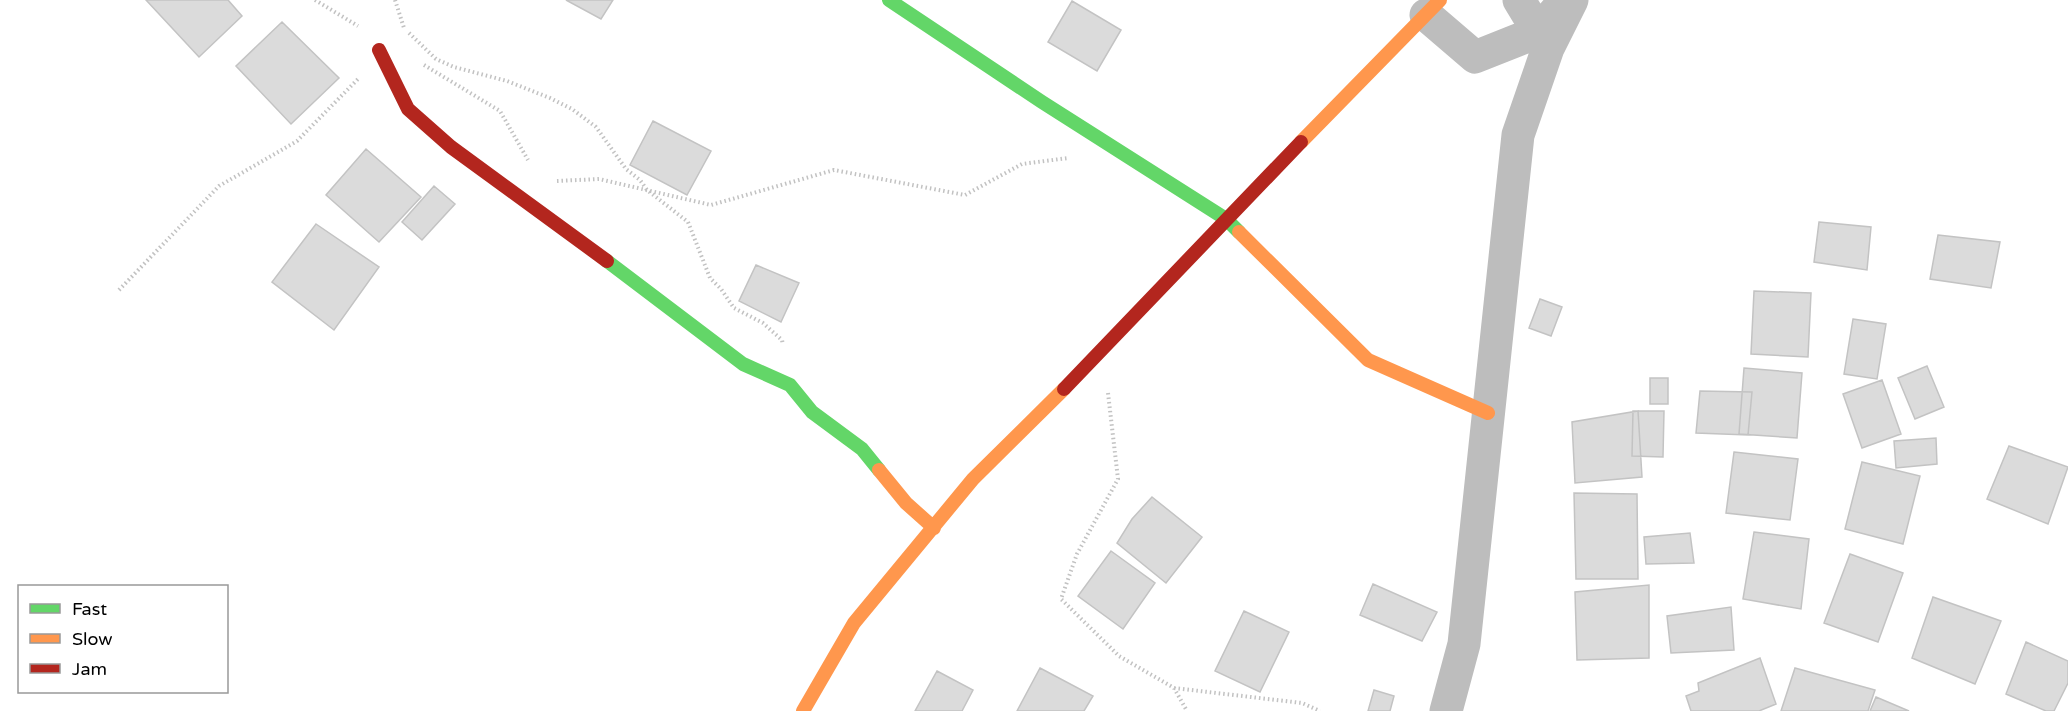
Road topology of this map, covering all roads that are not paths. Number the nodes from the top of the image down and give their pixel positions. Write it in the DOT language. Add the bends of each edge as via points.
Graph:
graph roads {
  1 [pos="889,0"];
  2 [pos="1519,0"];
  3 [pos="1565,0"];
  4 [pos="1572,0"];
  5 [pos="1433,7"];
  6 [pos="1543,40"];
  7 [pos="379,50"];
  8 [pos="1226,219"];
  9 [pos="1488,413"];
  10 [pos="934,528"];
  11 [pos="803,711"];
  12 [pos="1446,711"];
  1 -- 8 [label="main road"];
  2 -- 6 [label="street"];
  3 -- 6 [label="street"];
  4 -- 6 [label="street"];
  5 -- 6 [label="street" via="1475,57"];
  5 -- 8 [label="main road"];
  6 -- 9 [label="street" via="1518,135"];
  7 -- 10 [label="main road" via="408,109 451,147 743,364 790,385 812,412 862,449 906,502"];
  8 -- 9 [label="main road" via="1368,360"];
  8 -- 10 [label="main road" via="1102,351 973,479"];
  9 -- 12 [label="street" via="1464,644"];
  10 -- 11 [label="main road" via="854,623"];
}
